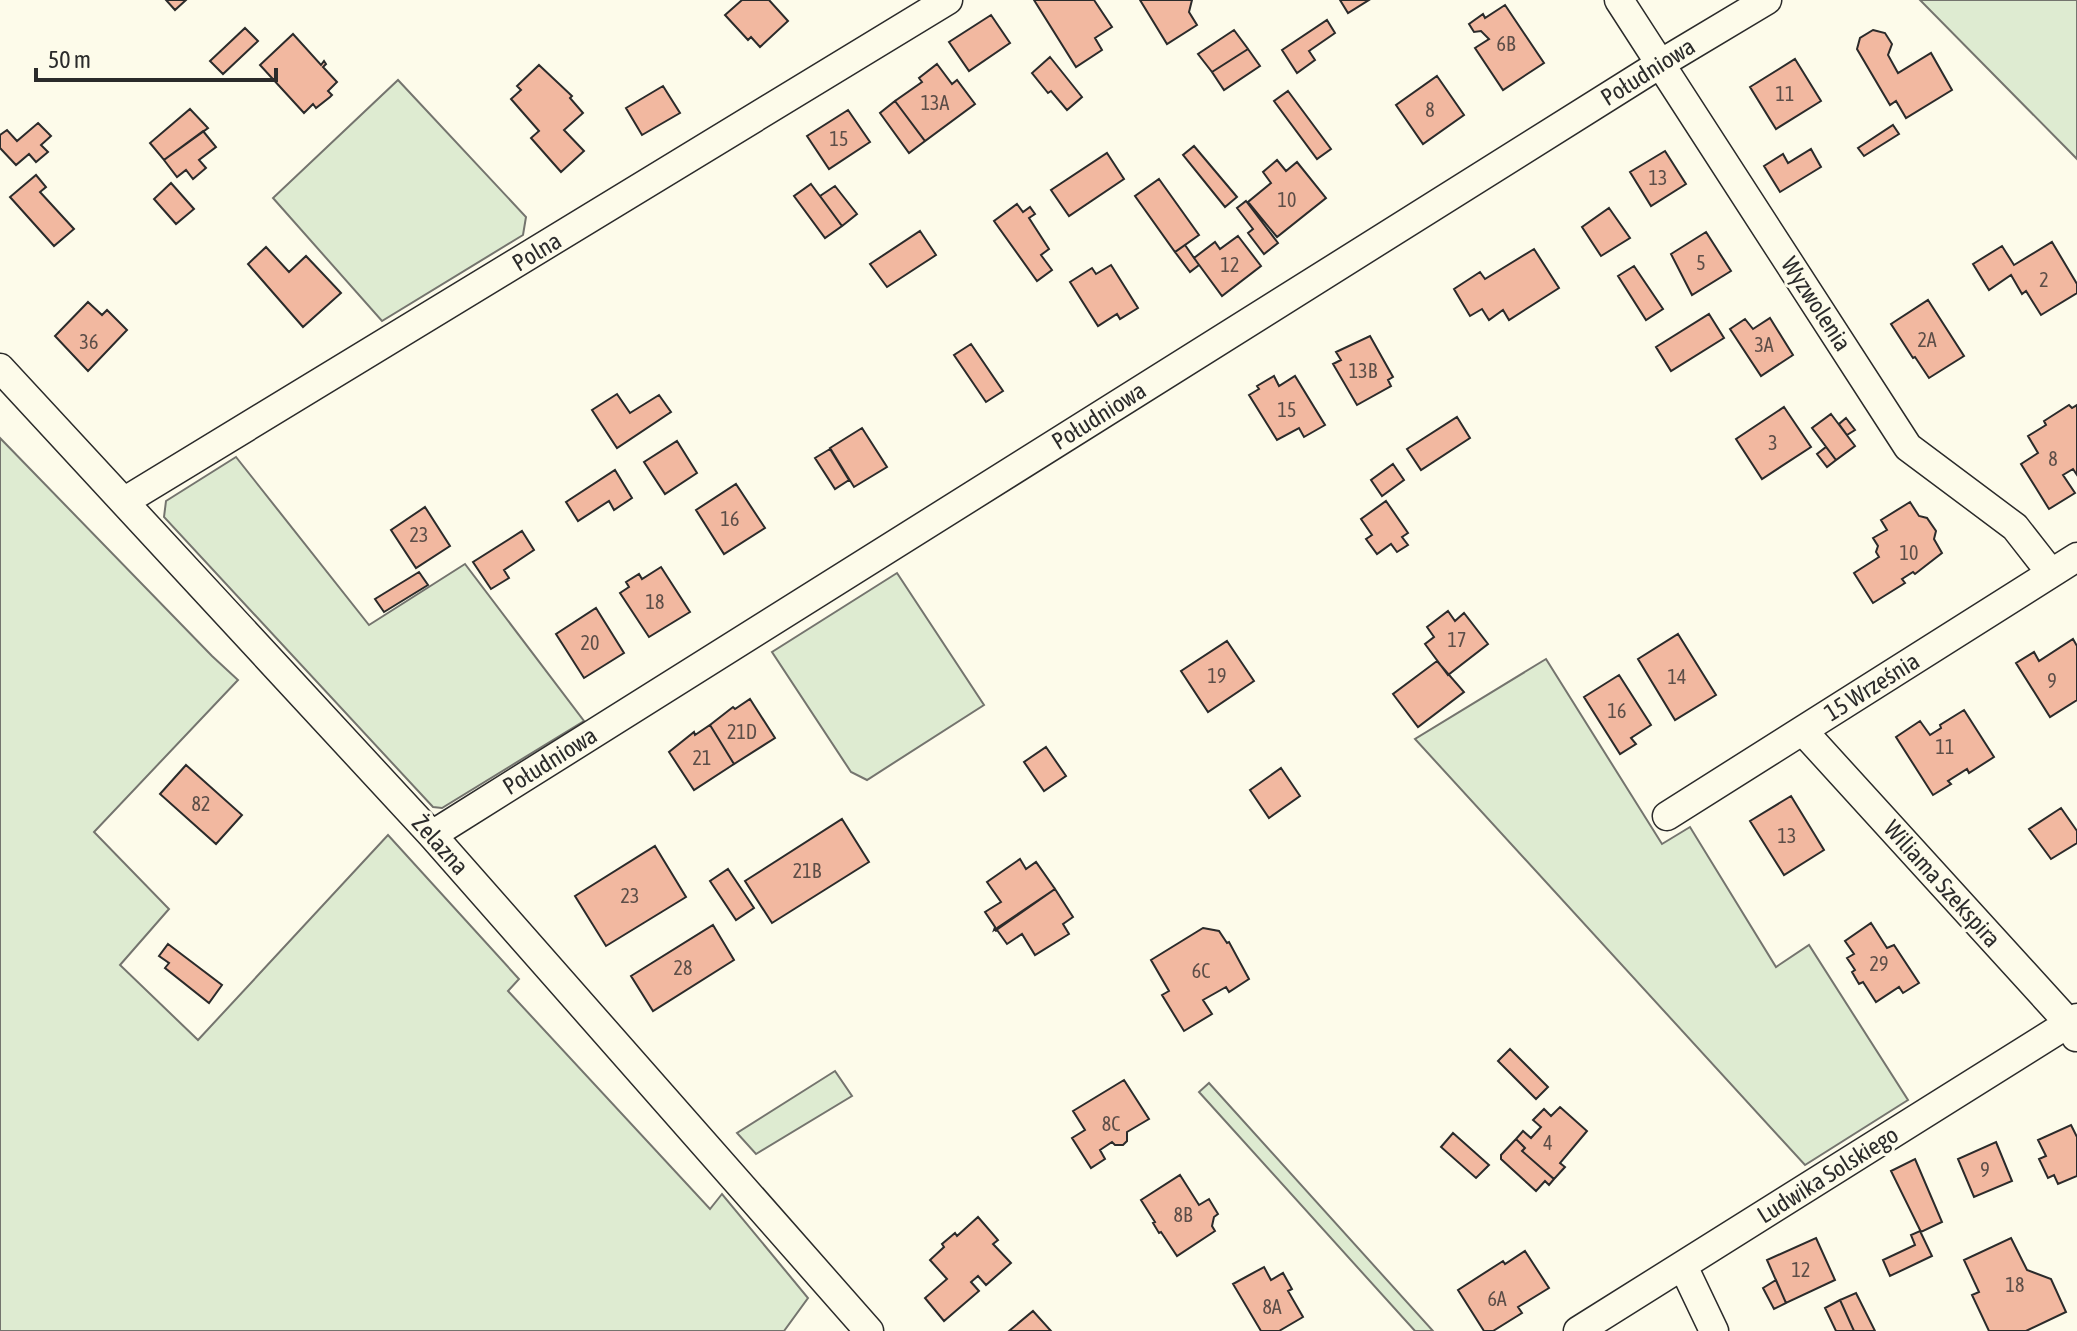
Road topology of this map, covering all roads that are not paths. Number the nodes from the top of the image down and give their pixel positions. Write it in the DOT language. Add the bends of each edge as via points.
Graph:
graph roads {
  1 [pos="948,0"];
  2 [pos="1619,0"];
  3 [pos="1767,0"];
  4 [pos="1660,64"];
  5 [pos="0,368"];
  6 [pos="125,501"];
  7 [pos="2077,557"];
  8 [pos="2051,573"];
  9 [pos="1803,731"];
  10 [pos="1667,816"];
  11 [pos="432,835"];
  12 [pos="2074,1027"];
  13 [pos="1683,1266"];
  14 [pos="869,1331"];
  15 [pos="1578,1331"];
  16 [pos="1714,1331"];
  1 -- 6 [label="street, Polna"];
  2 -- 4 [label="street, Wyzwolenia"];
  3 -- 4 [label="street, Południowa"];
  4 -- 8 [label="street, Wyzwolenia" via="1908,447 2015,527"];
  4 -- 11 [label="street, Południowa"];
  5 -- 6 [label="street, Żelazna"];
  6 -- 11 [label="street, Żelazna"];
  7 -- 8 [label="street, 15 Września"];
  8 -- 9 [label="street, 15 Września"];
  9 -- 10 [label="street, 15 Września"];
  9 -- 12 [label="street, Wiliama Szekspira"];
  11 -- 14 [label="street, Żelazna"];
  12 -- 13 [label="street, Ludwika Solskiego"];
  13 -- 15 [label="street, Ludwika Solskiego"];
  13 -- 16 [label="street"];
}
